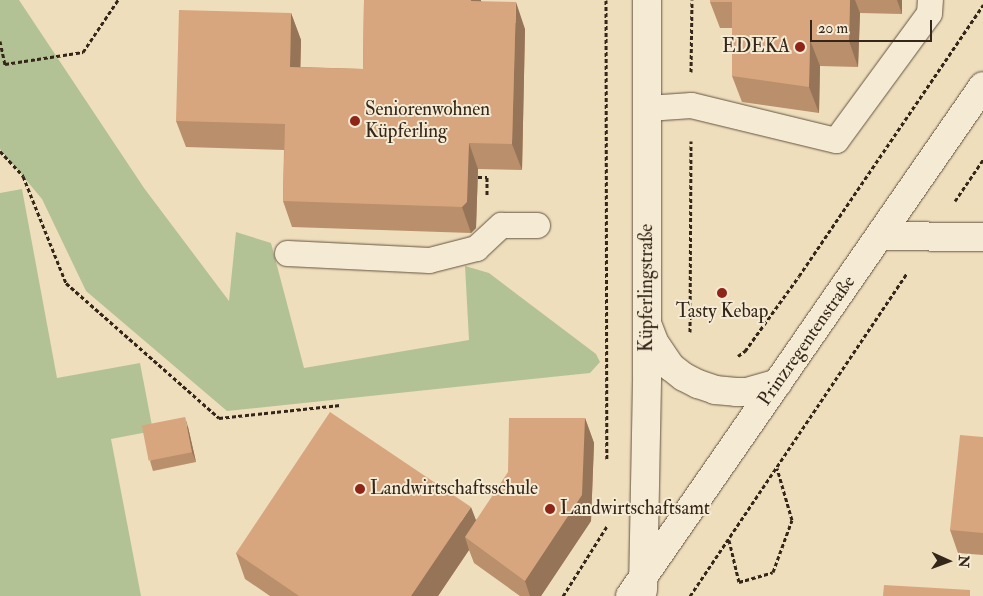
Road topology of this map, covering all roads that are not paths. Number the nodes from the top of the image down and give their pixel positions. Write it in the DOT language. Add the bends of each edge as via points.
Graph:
graph roads {
  1 [pos="647,0"];
  2 [pos="930,0"];
  3 [pos="983,86"];
  4 [pos="646,108"];
  5 [pos="537,225"];
  6 [pos="880,236"];
  7 [pos="983,237"];
  8 [pos="287,253"];
  9 [pos="646,322"];
  10 [pos="778,383"];
  11 [pos="639,589"];
  1 -- 4 [label="street, Küpferlingstraße"];
  2 -- 4 [label="lane" via="929,13 836,140 691,105"];
  3 -- 6 [label="street, Prinzregentenstraße"];
  4 -- 9 [label="street, Küpferlingstraße"];
  5 -- 8 [label="lane" via="501,225 476,248 429,260"];
  6 -- 7 [label="street"];
  6 -- 10 [label="street, Prinzregentenstraße"];
  9 -- 10 [label="street" via="654,342 671,367 684,377 715,390 730,392 747,392"];
  9 -- 11 [label="street, Küpferlingstraße"];
  10 -- 11 [label="street, Prinzregentenstraße"];
}
